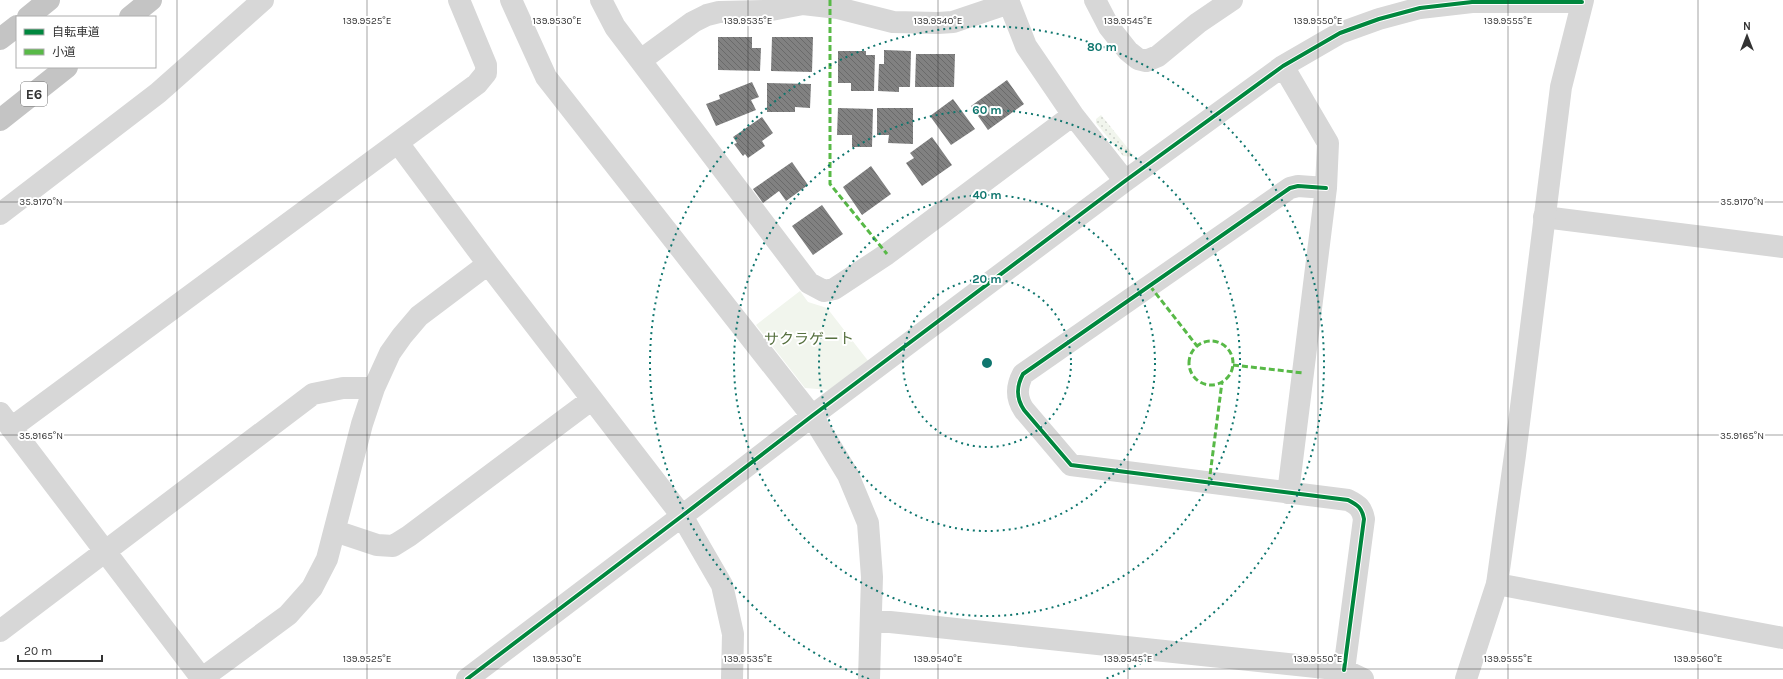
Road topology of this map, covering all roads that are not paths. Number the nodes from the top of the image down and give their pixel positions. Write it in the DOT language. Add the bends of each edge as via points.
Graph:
graph roads {
  1 [pos="49,0"];
  2 [pos="151,0"];
  3 [pos="263,0"];
  4 [pos="460,0"];
  5 [pos="511,0"];
  6 [pos="602,0"];
  7 [pos="1095,0"];
  8 [pos="1232,0"];
  9 [pos="1582,1"];
  10 [pos="1009,2"];
  11 [pos="29,16"];
  12 [pos="131,16"];
  13 [pos="16,27"];
  14 [pos="0,39"];
  15 [pos="641,60"];
  16 [pos="1283,66"];
  17 [pos="66,68"];
  18 [pos="1073,115"];
  19 [pos="0,120"];
  20 [pos="398,143"];
  21 [pos="1125,181"];
  22 [pos="1326,188"];
  23 [pos="0,214"];
  24 [pos="1544,217"];
  25 [pos="1783,247"];
  26 [pos="488,264"];
  27 [pos="374,388"];
  28 [pos="591,400"];
  29 [pos="812,416"];
  30 [pos="6,420"];
  31 [pos="1288,493"];
  32 [pos="682,516"];
  33 [pos="335,531"];
  34 [pos="106,551"];
  35 [pos="1497,584"];
  36 [pos="871,620"];
  37 [pos="0,631"];
  38 [pos="1783,638"];
  39 [pos="1353,675"];
  40 [pos="201,679"];
  41 [pos="467,679"];
  42 [pos="732,679"];
  43 [pos="869,679"];
  44 [pos="1466,679"];
  1 -- 11 [label="highway"];
  2 -- 12 [label="highway"];
  3 -- 23 [label="street" via="158,93"];
  4 -- 20 [label="street" via="482,51 486,74 477,84"];
  5 -- 29 [label="street" via="546,77"];
  6 -- 15 [label="street" via="615,27"];
  7 -- 8 [label="street" via="1109,27 1128,52 1146,61 1158,56 1198,23"];
  9 -- 16 [label="street" via="1472,2 1420,8 1340,33"];
  9 -- 24 [label="street" via="1561,86"];
  10 -- 15 [label="street" via="953,22 938,23 893,22 838,8 803,4 766,11 719,12 693,22"];
  10 -- 18 [label="street" via="1026,46"];
  13 -- 14 [label="highway"];
  15 -- 18 [label="street" via="809,283 824,291 834,289 887,254"];
  16 -- 21 [label="street"];
  16 -- 22 [label="street" via="1328,143"];
  17 -- 19 [label="highway, E6"];
  18 -- 21 [label="street"];
  20 -- 26 [label="street"];
  20 -- 30 [label="street"];
  21 -- 29 [label="street"];
  22 -- 31 [label="street"];
  22 -- 31 [label="street" via="1290,188 1023,374 1017,395 1024,410 1071,465"];
  24 -- 25 [label="street"];
  24 -- 35 [label="street"];
  26 -- 27 [label="street" via="420,316 390,353"];
  26 -- 28 [label="street"];
  27 -- 33 [label="street" via="350,466"];
  27 -- 34 [label="street" via="343,388 313,394"];
  28 -- 32 [label="street"];
  28 -- 33 [label="street" via="393,546 377,544"];
  29 -- 32 [label="street"];
  29 -- 36 [label="street" via="848,475 868,524 872,577"];
  30 -- 34 [label="street"];
  31 -- 39 [label="street" via="1348,500 1363,510"];
  32 -- 41 [label="street"];
  32 -- 42 [label="street" via="722,585 733,634"];
  33 -- 40 [label="street" via="327,559 312,588 288,615"];
  34 -- 37 [label="street"];
  34 -- 40 [label="street"];
  35 -- 38 [label="street"];
  35 -- 44 [label="street"];
  36 -- 39 [label="street"];
  36 -- 43 [label="street"];
}
